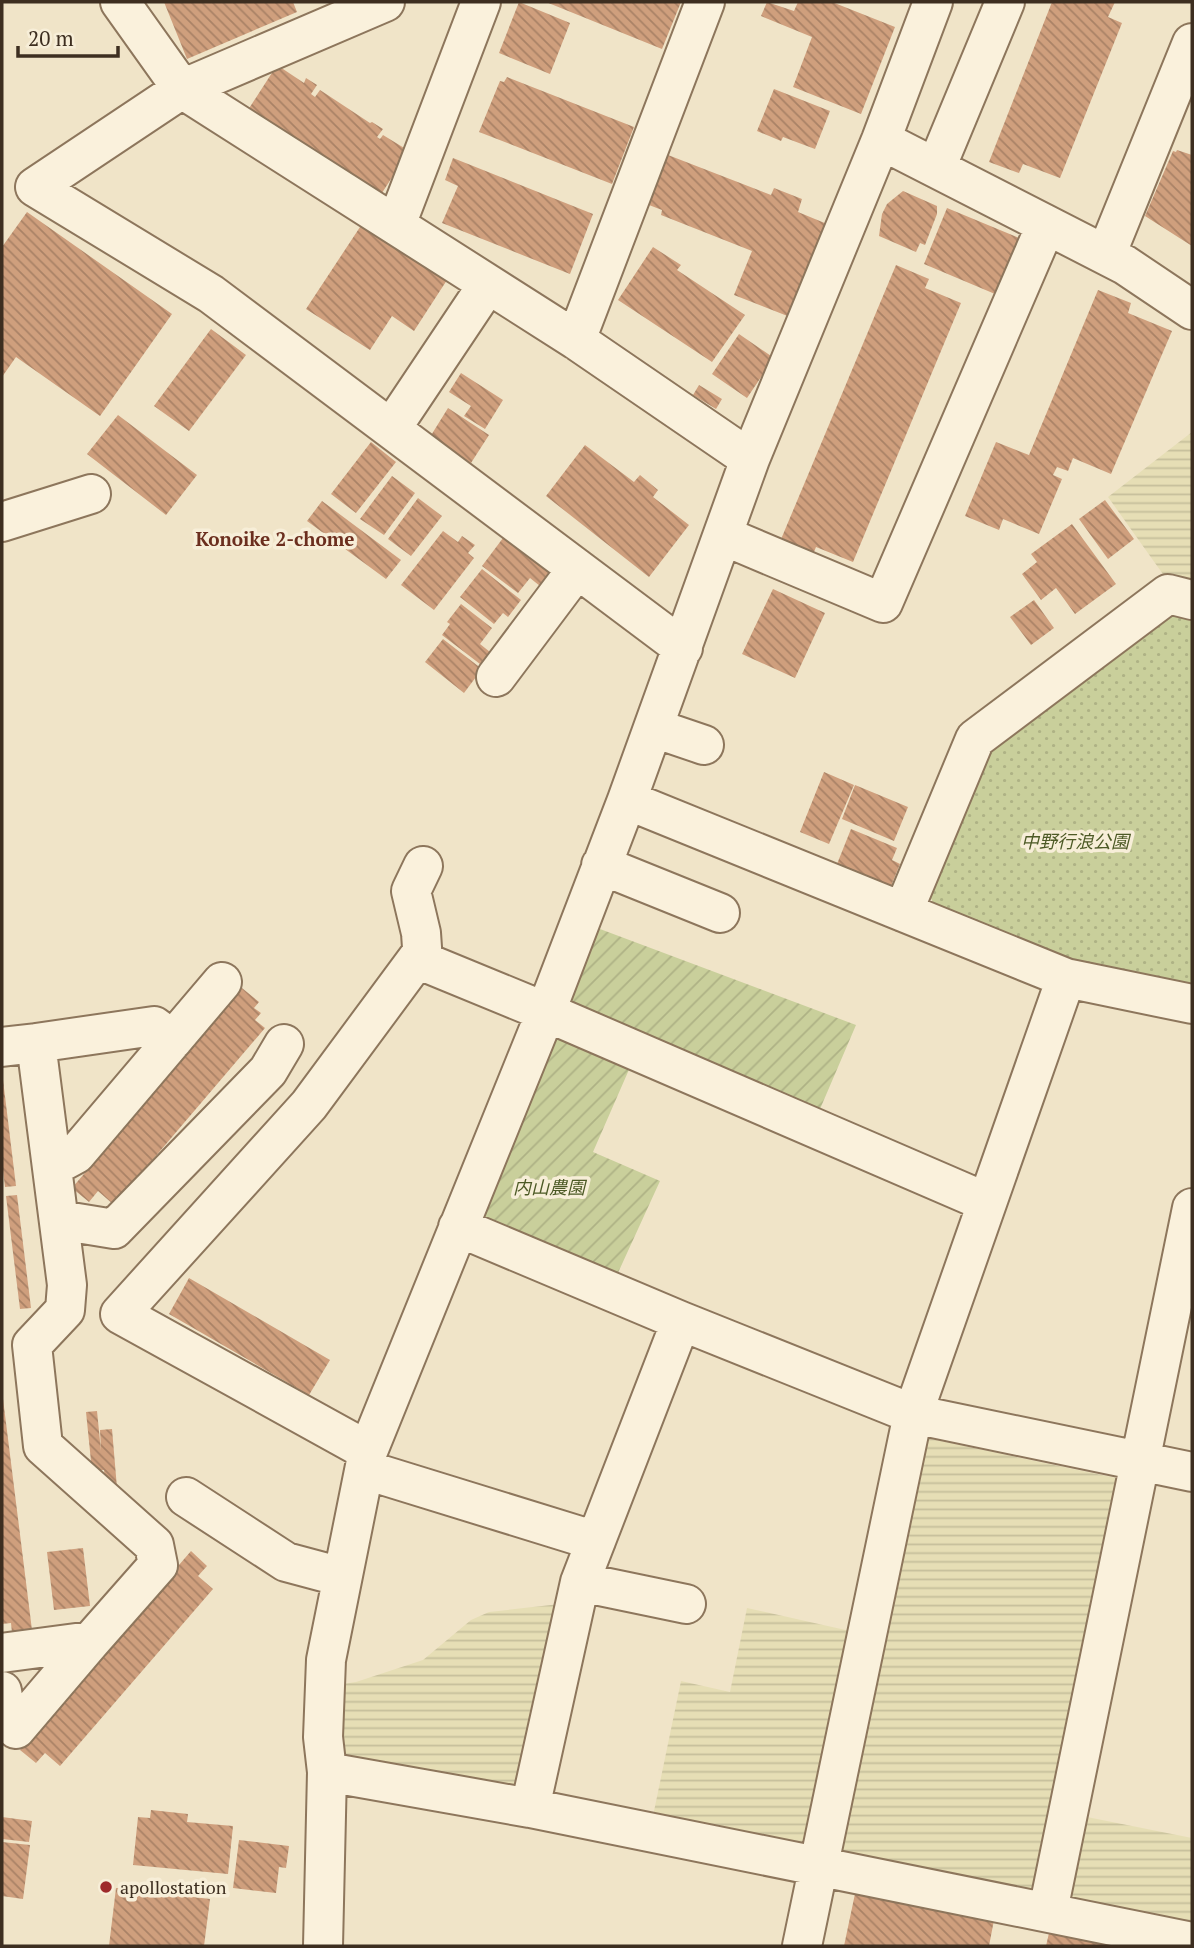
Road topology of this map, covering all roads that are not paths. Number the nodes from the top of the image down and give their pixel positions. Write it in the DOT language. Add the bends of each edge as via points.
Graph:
graph roads {
  1 [pos="120,2"];
  2 [pos="385,2"];
  3 [pos="481,2"];
  4 [pos="705,2"];
  5 [pos="933,2"];
  6 [pos="1005,2"];
  7 [pos="1192,43"];
  8 [pos="182,89"];
  9 [pos="881,139"];
  10 [pos="936,168"];
  11 [pos="396,225"];
  12 [pos="1046,225"];
  13 [pos="1106,256"];
  14 [pos="488,284"];
  15 [pos="1192,310"];
  16 [pos="576,340"];
  17 [pos="391,429"];
  18 [pos="750,459"];
  19 [pos="91,494"];
  20 [pos="2,522"];
  21 [pos="724,536"];
  22 [pos="577,569"];
  23 [pos="1192,600"];
  24 [pos="683,648"];
  25 [pos="496,677"];
  26 [pos="653,728"];
  27 [pos="704,746"];
  28 [pos="627,800"];
  29 [pos="601,865"];
  30 [pos="423,866"];
  31 [pos="903,912"];
  32 [pos="720,913"];
  33 [pos="423,962"];
  34 [pos="1066,978"];
  35 [pos="222,982"];
  36 [pos="1192,1004"];
  37 [pos="546,1012"];
  38 [pos="173,1040"];
  39 [pos="284,1044"];
  40 [pos="19,1045"];
  41 [pos="52,1167"];
  42 [pos="986,1202"];
  43 [pos="1192,1208"];
  44 [pos="59,1220"];
  45 [pos="458,1227"];
  46 [pos="681,1321"];
  47 [pos="17,1343"];
  48 [pos="913,1414"];
  49 [pos="367,1460"];
  50 [pos="1140,1461"];
  51 [pos="1192,1472"];
  52 [pos="186,1497"];
  53 [pos="596,1541"];
  54 [pos="580,1583"];
  55 [pos="349,1593"];
  56 [pos="686,1604"];
  57 [pos="91,1641"];
  58 [pos="2,1653"];
  59 [pos="2,1691"];
  60 [pos="327,1772"];
  61 [pos="530,1808"];
  62 [pos="817,1868"];
  63 [pos="1048,1911"];
  64 [pos="1192,1942"];
  65 [pos="323,1946"];
  66 [pos="802,1946"];
  1 -- 8 [label="street"];
  2 -- 8 [label="street"];
  3 -- 11 [label="street"];
  4 -- 16 [label="street"];
  5 -- 9 [label="street"];
  6 -- 10 [label="street"];
  7 -- 13 [label="street"];
  8 -- 11 [label="street"];
  8 -- 17 [label="street" via="35,187 211,294"];
  9 -- 10 [label="street"];
  9 -- 18 [label="street"];
  10 -- 12 [label="street"];
  11 -- 14 [label="street"];
  12 -- 13 [label="street"];
  12 -- 21 [label="street" via="883,603"];
  13 -- 15 [label="street"];
  14 -- 16 [label="street"];
  14 -- 17 [label="street"];
  16 -- 18 [label="street"];
  17 -- 22 [label="street"];
  18 -- 21 [label="street"];
  19 -- 20 [label="street"];
  21 -- 24 [label="street"];
  22 -- 24 [label="street"];
  22 -- 25 [label="street"];
  23 -- 31 [label="street" via="1168,594 975,739"];
  24 -- 26 [label="street"];
  26 -- 27 [label="street"];
  26 -- 28 [label="street"];
  28 -- 29 [label="street"];
  28 -- 31 [label="street"];
  29 -- 32 [label="street"];
  29 -- 37 [label="street"];
  30 -- 33 [label="street" via="411,891"];
  31 -- 34 [label="street"];
  33 -- 37 [label="street"];
  33 -- 49 [label="street" via="417,959 309,1105 120,1314"];
  34 -- 36 [label="street"];
  34 -- 42 [label="street"];
  35 -- 38 [label="street"];
  37 -- 42 [label="street"];
  37 -- 45 [label="street"];
  38 -- 40 [label="street" via="154,1026"];
  38 -- 41 [label="street" via="76,1154"];
  39 -- 44 [label="street" via="268,1071 114,1229"];
  40 -- 41 [label="street"];
  41 -- 44 [label="street"];
  42 -- 48 [label="street"];
  43 -- 50 [label="street"];
  44 -- 47 [label="street" via="67,1285 65,1310"];
  45 -- 46 [label="street"];
  45 -- 49 [label="street"];
  46 -- 48 [label="street"];
  46 -- 53 [label="street"];
  47 -- 57 [label="street" via="43,1446 154,1545 158,1564"];
  48 -- 50 [label="street"];
  48 -- 62 [label="street"];
  49 -- 53 [label="street"];
  49 -- 55 [label="street"];
  50 -- 51 [label="street"];
  50 -- 63 [label="street"];
  52 -- 55 [label="street" via="286,1562"];
  53 -- 54 [label="street"];
  54 -- 56 [label="street"];
  54 -- 61 [label="street"];
  55 -- 60 [label="street" via="326,1660 323,1737"];
  57 -- 58 [label="street"];
  57 -- 59 [label="street" via="16,1729 6,1716"];
  60 -- 61 [label="street"];
  60 -- 65 [label="street"];
  61 -- 62 [label="street"];
  62 -- 63 [label="street"];
  62 -- 66 [label="street"];
  63 -- 64 [label="street"];
}
